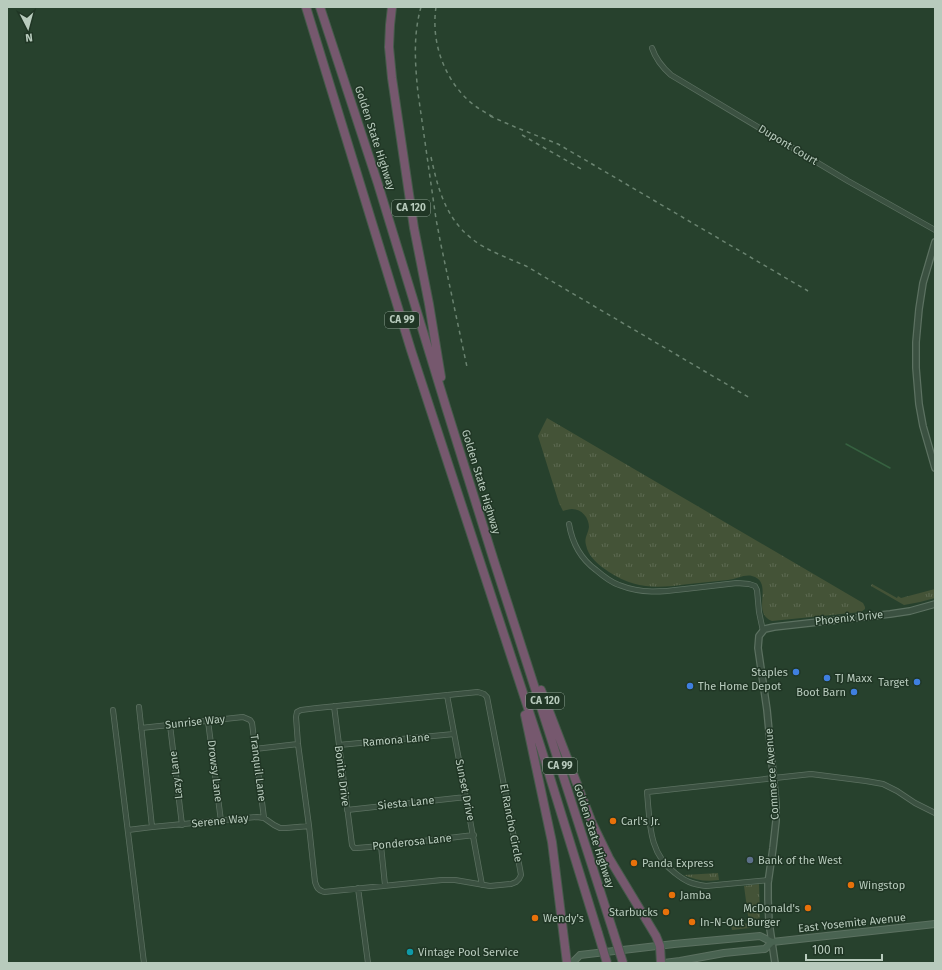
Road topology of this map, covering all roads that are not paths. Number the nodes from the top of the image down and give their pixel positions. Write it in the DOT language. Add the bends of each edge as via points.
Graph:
graph roads {
  1 [pos="306,7"];
  2 [pos="320,7"];
  3 [pos="392,7"];
  4 [pos="652,48"];
  5 [pos="935,230"];
  6 [pos="935,242"];
  7 [pos="446,407"];
  8 [pos="935,468"];
  9 [pos="569,524"];
  10 [pos="507,602"];
  11 [pos="935,604"];
  12 [pos="762,631"];
  13 [pos="514,664"];
  14 [pos="447,696"];
  15 [pos="334,706"];
  16 [pos="139,707"];
  17 [pos="113,710"];
  18 [pos="249,719"];
  19 [pos="208,721"];
  20 [pos="170,725"];
  21 [pos="141,728"];
  22 [pos="454,734"];
  23 [pos="298,744"];
  24 [pos="338,745"];
  25 [pos="255,749"];
  26 [pos="774,777"];
  27 [pos="466,797"];
  28 [pos="347,810"];
  29 [pos="935,813"];
  30 [pos="264,818"];
  31 [pos="221,821"];
  32 [pos="182,825"];
  33 [pos="309,826"];
  34 [pos="152,827"];
  35 [pos="128,830"];
  36 [pos="474,836"];
  37 [pos="352,845"];
  38 [pos="381,846"];
  39 [pos="769,880"];
  40 [pos="385,885"];
  41 [pos="482,885"];
  42 [pos="358,888"];
  43 [pos="935,924"];
  44 [pos="772,942"];
  45 [pos="660,946"];
  46 [pos="144,963"];
  47 [pos="368,963"];
  48 [pos="567,963"];
  49 [pos="572,963"];
  50 [pos="607,963"];
  51 [pos="623,963"];
  52 [pos="663,963"];
  53 [pos="775,963"];
  1 -- 13 [label="highway, CA 99" via="412,350"];
  2 -- 7 [label="highway, Golden State Highway / CA 99" via="378,184"];
  3 -- 7 [label="highway, CA 120" via="389,47 392,78 419,258"];
  4 -- 5 [label="street, Dupont Court" via="662,68 671,76"];
  6 -- 8 [label="street" via="923,283 916,342 922,426"];
  7 -- 10 [label="highway, Golden State Highway / CA 99"];
  9 -- 12 [label="street" via="578,550 594,569 618,585 636,591 660,592 737,583 755,586"];
  10 -- 45 [label="highway, CA 120" via="592,823 609,858"];
  10 -- 51 [label="highway, Golden State Highway / CA 99, bridge"];
  11 -- 12 [label="street, Phoenix Drive" via="882,615 774,626"];
  12 -- 26 [label="street, Commerce Avenue" via="758,648"];
  13 -- 48 [label="highway, CA 120" via="552,842"];
  13 -- 50 [label="highway, CA 99, bridge"];
  14 -- 15 [label="street, El Rancho Circle"];
  14 -- 22 [label="street, Sunset Drive"];
  14 -- 41 [label="street, El Rancho Circle" via="478,692 487,697 520,868 521,875 516,882"];
  15 -- 23 [label="street, El Rancho Circle" via="297,712"];
  15 -- 24 [label="street, Bonita Drive"];
  16 -- 21 [label="street"];
  17 -- 35 [label="street"];
  18 -- 19 [label="street, Sunrise Way" via="243,717"];
  18 -- 25 [label="street, Tranquil Lane" via="252,723"];
  19 -- 20 [label="street, Sunrise Way"];
  19 -- 31 [label="street, Drowsy Lane"];
  20 -- 21 [label="street, Sunrise Way"];
  20 -- 32 [label="street, Lazy Lane"];
  21 -- 34 [label="street"];
  22 -- 24 [label="street, Ramona Lane"];
  22 -- 27 [label="street, Sunset Drive"];
  23 -- 25 [label="street"];
  23 -- 33 [label="street, El Rancho Circle"];
  24 -- 28 [label="street, Bonita Drive"];
  25 -- 30 [label="street, Tranquil Lane"];
  26 -- 29 [label="street" via="811,774 883,784"];
  26 -- 39 [label="street, Commerce Avenue" via="776,814"];
  26 -- 39 [label="street" via="647,792 653,842 658,855 666,867 684,881 706,886"];
  27 -- 28 [label="street, Siesta Lane"];
  27 -- 36 [label="street, Sunset Drive"];
  28 -- 37 [label="street, Bonita Drive"];
  30 -- 31 [label="street, Serene Way"];
  30 -- 33 [label="street, Serene Way" via="280,828"];
  31 -- 32 [label="street, Serene Way"];
  32 -- 34 [label="street, Serene Way"];
  33 -- 42 [label="street, El Rancho Circle" via="317,888 324,892"];
  34 -- 35 [label="street, Serene Way"];
  35 -- 46 [label="street"];
  36 -- 38 [label="street, Ponderosa Lane"];
  36 -- 41 [label="street, Sunset Drive"];
  37 -- 38 [label="street, Ponderosa Lane" via="354,848"];
  38 -- 40 [label="street"];
  39 -- 44 [label="street, Commerce Avenue" via="769,922"];
  40 -- 41 [label="street, El Rancho Circle" via="454,880"];
  40 -- 42 [label="street, El Rancho Circle"];
  42 -- 47 [label="street"];
  43 -- 44 [label="main road, East Yosemite Avenue"];
  44 -- 45 [label="main road, East Yosemite Avenue" via="760,936"];
  44 -- 52 [label="main road, East Yosemite Avenue" via="765,948"];
  44 -- 53 [label="street, Commerce Avenue"];
  45 -- 49 [label="main road, East Yosemite Avenue" via="580,955"];
  45 -- 52 [label="highway, CA 120"];
}
